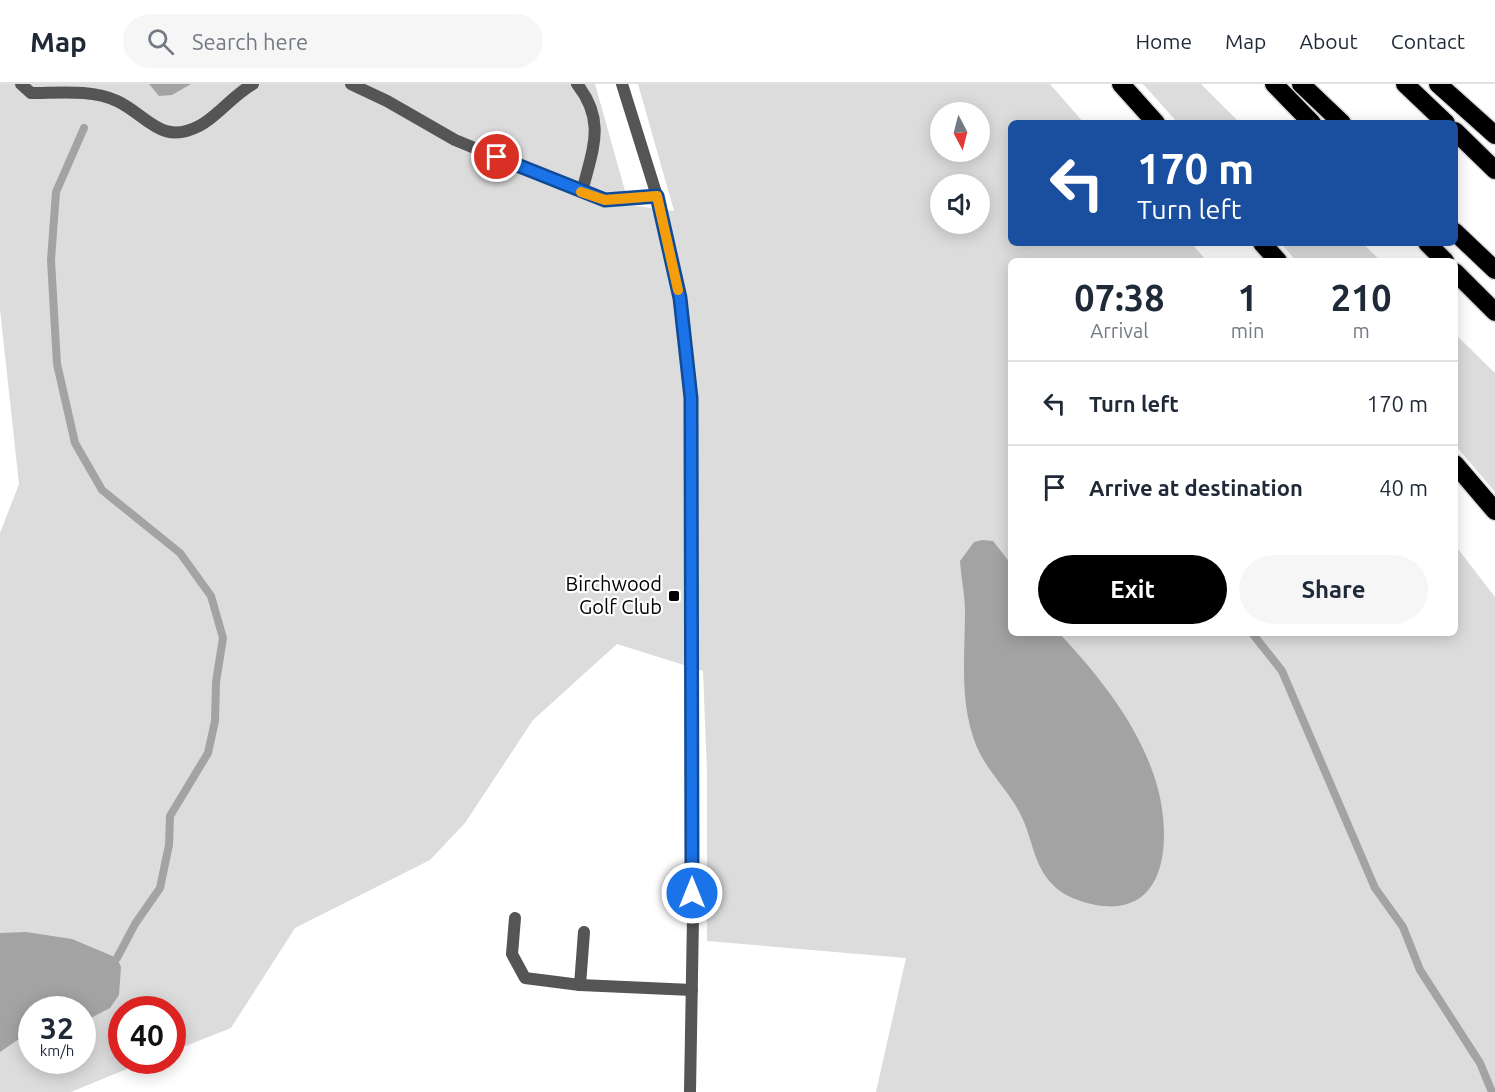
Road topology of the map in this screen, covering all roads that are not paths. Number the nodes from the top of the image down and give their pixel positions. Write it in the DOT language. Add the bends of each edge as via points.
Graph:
graph roads {
  1 [pos="21,84"];
  2 [pos="253,84"];
  3 [pos="351,84"];
  4 [pos="577,84"];
  5 [pos="622,84"];
  6 [pos="1120,84"];
  7 [pos="1274,84"];
  8 [pos="1301,84"];
  9 [pos="1405,84"];
  10 [pos="1437,84"];
  11 [pos="1153,120"];
  12 [pos="1309,120"];
  13 [pos="1339,120"];
  14 [pos="1443,120"];
  15 [pos="1458,134"];
  16 [pos="1495,135"];
  17 [pos="1495,170"];
  18 [pos="582,192"];
  19 [pos="657,196"];
  20 [pos="1458,235"];
  21 [pos="1265,246"];
  22 [pos="1430,246"];
  23 [pos="1275,258"];
  24 [pos="1442,258"];
  25 [pos="1495,270"];
  26 [pos="1458,275"];
  27 [pos="1495,312"];
  28 [pos="1458,467"];
  29 [pos="1495,510"];
  30 [pos="515,918"];
  31 [pos="584,932"];
  32 [pos="580,984"];
  33 [pos="692,990"];
  34 [pos="690,1092"];
  1 -- 2 [label="street" via="31,93 91,94 118,101 154,128 176,133 200,126"];
  3 -- 18 [label="street" via="455,140"];
  4 -- 18 [label="street" via="595,114 595,140"];
  5 -- 19 [label="street"];
  6 -- 11 [label="highway"];
  7 -- 12 [label="highway"];
  8 -- 13 [label="highway"];
  9 -- 14 [label="highway"];
  10 -- 16 [label="highway"];
  15 -- 17 [label="highway"];
  18 -- 19 [label="street" via="605,200"];
  19 -- 33 [label="street" via="680,298 691,398"];
  20 -- 25 [label="highway"];
  21 -- 23 [label="highway"];
  22 -- 24 [label="highway"];
  26 -- 27 [label="highway"];
  28 -- 29 [label="highway"];
  30 -- 32 [label="street" via="512,954 525,978"];
  31 -- 32 [label="street"];
  32 -- 33 [label="street"];
  33 -- 34 [label="street"];
}
